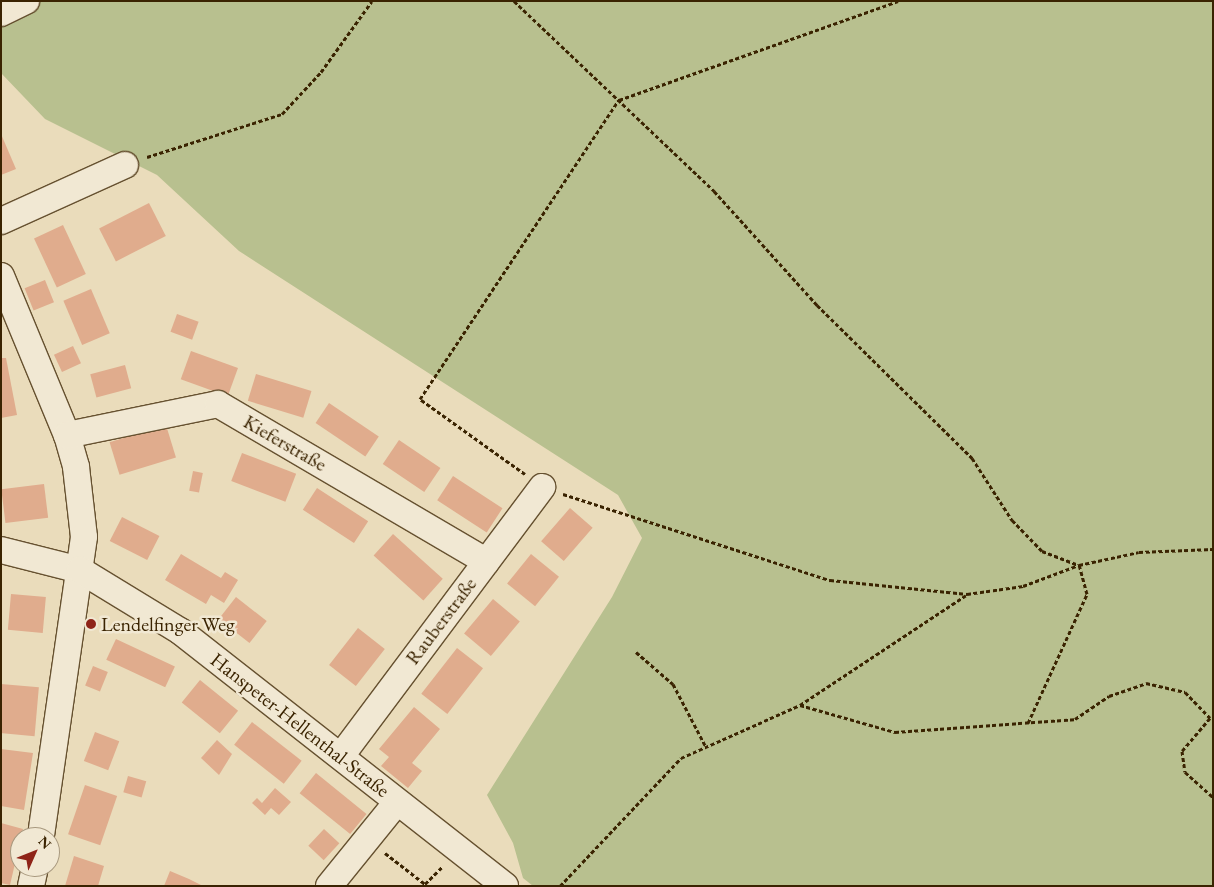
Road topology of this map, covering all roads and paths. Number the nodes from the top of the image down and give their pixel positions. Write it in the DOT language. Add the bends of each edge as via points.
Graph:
graph roads {
  1 [pos="26,1"];
  2 [pos="372,1"];
  3 [pos="514,1"];
  4 [pos="898,1"];
  5 [pos="1,13"];
  6 [pos="619,100"];
  7 [pos="125,165"];
  8 [pos="1,221"];
  9 [pos="1,276"];
  10 [pos="67,435"];
  11 [pos="542,487"];
  12 [pos="1213,549"];
  13 [pos="1,550"];
  14 [pos="486,560"];
  15 [pos="1079,565"];
  16 [pos="80,570"];
  17 [pos="966,594"];
  18 [pos="636,652"];
  19 [pos="800,705"];
  20 [pos="1028,723"];
  21 [pos="706,748"];
  22 [pos="341,756"];
  23 [pos="1213,797"];
  24 [pos="397,802"];
  25 [pos="42,827"];
  26 [pos="367,839"];
  27 [pos="459,849"];
  28 [pos="329,886"];
  29 [pos="505,886"];
  30 [pos="560,886"];
  1 -- 5 [label="street"];
  2 -- 7 [label="path" via="321,72 282,114"];
  3 -- 6 [label="path"];
  4 -- 6 [label="path"];
  6 -- 11 [label="path" via="420,399"];
  6 -- 15 [label="path" via="714,191 892,382 972,458 1012,520 1042,551"];
  7 -- 8 [label="street"];
  9 -- 10 [label="street"];
  10 -- 14 [label="street, Kieferstraße" via="218,404"];
  10 -- 16 [label="street" via="81,501 84,537"];
  11 -- 14 [label="street, Rauberstraße"];
  11 -- 17 [label="path" via="830,580"];
  12 -- 15 [label="path" via="1139,552"];
  13 -- 16 [label="street, Hanspeter-Hellenthal-Straße"];
  14 -- 22 [label="street, Rauberstraße"];
  15 -- 17 [label="path" via="1023,586"];
  15 -- 20 [label="path" via="1087,594"];
  16 -- 22 [label="street, Hanspeter-Hellenthal-Straße" via="180,631"];
  16 -- 25 [label="street"];
  17 -- 19 [label="path"];
  18 -- 21 [label="path" via="673,684"];
  19 -- 20 [label="path" via="895,732"];
  19 -- 21 [label="path"];
  20 -- 23 [label="path" via="1074,719 1109,696 1146,683 1185,692 1210,718 1182,751 1185,772"];
  21 -- 30 [label="path" via="681,758"];
  22 -- 24 [label="street, Hanspeter-Hellenthal-Straße"];
  24 -- 26 [label="street"];
  24 -- 27 [label="street, Hanspeter-Hellenthal-Straße"];
  26 -- 27 [label="path" via="426,884"];
  26 -- 28 [label="street"];
  27 -- 29 [label="street, Hanspeter-Hellenthal-Straße"];
}
